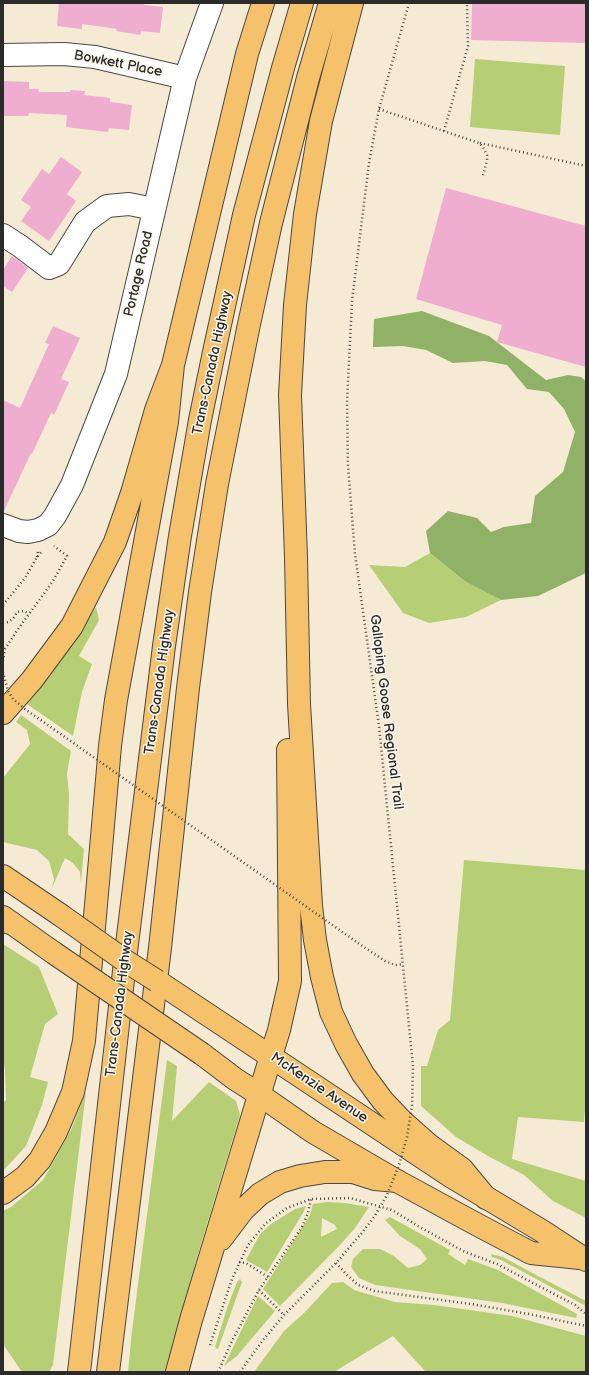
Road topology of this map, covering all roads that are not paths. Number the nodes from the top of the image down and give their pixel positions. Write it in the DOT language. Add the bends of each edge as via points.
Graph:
graph roads {
  1 [pos="212,3"];
  2 [pos="263,3"];
  3 [pos="302,3"];
  4 [pos="330,3"];
  5 [pos="352,3"];
  6 [pos="3,55"];
  7 [pos="185,78"];
  8 [pos="154,211"];
  9 [pos="3,235"];
  10 [pos="173,364"];
  11 [pos="3,525"];
  12 [pos="299,704"];
  13 [pos="3,713"];
  14 [pos="3,876"];
  15 [pos="6,920"];
  16 [pos="271,1056"];
  17 [pos="260,1095"];
  18 [pos="397,1181"];
  19 [pos="3,1193"];
  20 [pos="486,1198"];
  21 [pos="213,1249"];
  22 [pos="584,1259"];
  23 [pos="79,1372"];
  24 [pos="108,1372"];
  25 [pos="177,1372"];
  1 -- 7 [label="street, Portage Road"];
  2 -- 10 [label="main road" via="247,54"];
  3 -- 23 [label="main road, Trans-Canada Highway" via="244,215 200,420 180,536 127,944"];
  4 -- 24 [label="main road, Trans-Canada Highway" via="271,223 216,492 190,673 160,948"];
  5 -- 12 [label="main road" via="321,122 305,214 295,305 290,395"];
  6 -- 7 [label="street, Bowkett Place" via="95,56"];
  7 -- 8 [label="street, Portage Road"];
  8 -- 9 [label="street" via="129,204 107,206 85,222 59,264 50,268"];
  8 -- 11 [label="street, Portage Road" via="116,374 72,485 48,525 44,537"];
  10 -- 13 [label="main road" via="115,542 72,626 32,680"];
  10 -- 19 [label="main road" via="167,422 116,700 84,1042 73,1092 56,1132 40,1160 24,1177"];
  12 -- 16 [label="main road" via="288,743 290,981"];
  12 -- 20 [label="main road" via="311,905 315,940 331,1012 363,1074 383,1101 429,1145 462,1168"];
  14 -- 16 [label="main road, McKenzie Avenue, bridge" via="124,960"];
  15 -- 17 [label="main road, McKenzie Avenue, bridge"];
  16 -- 17 [label="main road"];
  16 -- 20 [label="main road, McKenzie Avenue"];
  17 -- 18 [label="main road, McKenzie Avenue" via="313,1132"];
  17 -- 21 [label="main road"];
  18 -- 21 [label="main road" via="375,1179 353,1172 325,1172 280,1182 260,1194 243,1210"];
  18 -- 22 [label="main road, McKenzie Avenue" via="531,1253"];
  20 -- 22 [label="main road, McKenzie Avenue"];
  21 -- 25 [label="main road"];
}
